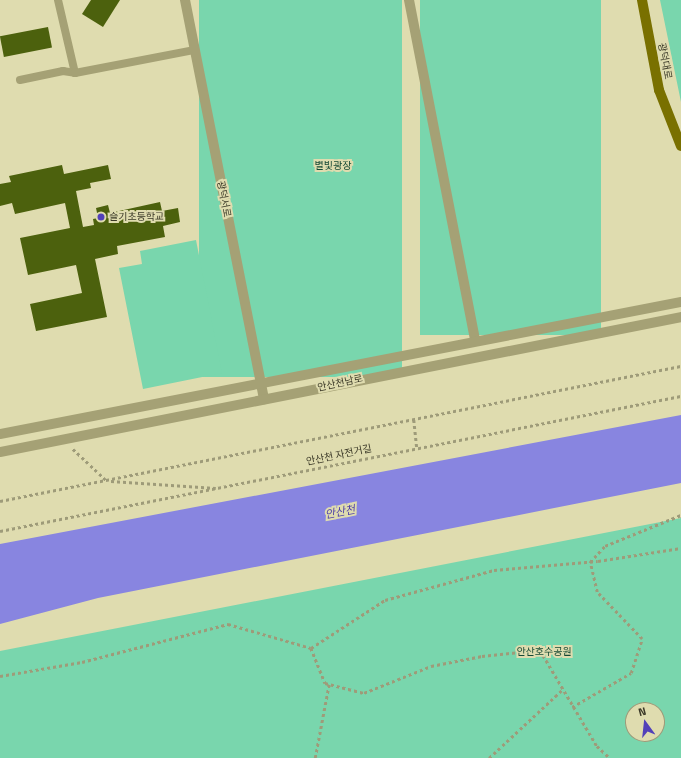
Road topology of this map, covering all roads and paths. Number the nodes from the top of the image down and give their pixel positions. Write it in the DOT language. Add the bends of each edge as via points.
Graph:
graph roads {
  1 [pos="58,0"];
  2 [pos="185,0"];
  3 [pos="409,0"];
  4 [pos="642,0"];
  5 [pos="195,50"];
  6 [pos="75,73"];
  7 [pos="20,80"];
  8 [pos="681,146"];
  9 [pos="681,301"];
  10 [pos="680,317"];
  11 [pos="475,339"];
  12 [pos="681,366"];
  13 [pos="261,383"];
  14 [pos="681,396"];
  15 [pos="264,399"];
  16 [pos="414,420"];
  17 [pos="0,434"];
  18 [pos="63,439"];
  19 [pos="417,447"];
  20 [pos="0,452"];
  21 [pos="107,480"];
  22 [pos="220,488"];
  23 [pos="0,501"];
  24 [pos="681,515"];
  25 [pos="0,531"];
  26 [pos="681,548"];
  27 [pos="590,562"];
  28 [pos="311,648"];
  29 [pos="0,676"];
  30 [pos="329,684"];
  31 [pos="562,690"];
  32 [pos="572,707"];
  33 [pos="315,758"];
  34 [pos="489,758"];
  35 [pos="610,758"];
  1 -- 6 [label="lane"];
  2 -- 5 [label="street, 광덕서로"];
  3 -- 11 [label="street"];
  4 -- 8 [label="main road, 광덕대로" via="659,90"];
  5 -- 6 [label="lane"];
  5 -- 13 [label="street, 광덕서로"];
  6 -- 7 [label="lane" via="63,71"];
  9 -- 11 [label="street, 안산천남로"];
  10 -- 15 [label="street, 안산천남로"];
  11 -- 13 [label="street, 안산천남로"];
  12 -- 16 [label="path"];
  13 -- 15 [label="street, 광덕서로"];
  13 -- 17 [label="street, 안산천남로"];
  14 -- 19 [label="path, 안산천 자전거길"];
  15 -- 18 [label="street, 안산천남로"];
  16 -- 19 [label="path"];
  16 -- 21 [label="path"];
  18 -- 20 [label="street, 안산천남로"];
  18 -- 21 [label="path"];
  19 -- 22 [label="path, 안산천 자전거길"];
  21 -- 22 [label="path"];
  21 -- 23 [label="path"];
  22 -- 25 [label="path, 안산천 자전거길"];
  24 -- 27 [label="path" via="605,546"];
  26 -- 27 [label="path"];
  27 -- 28 [label="path" via="494,570 385,600"];
  27 -- 32 [label="path" via="597,592 642,639 631,673"];
  28 -- 29 [label="path" via="228,624 82,662"];
  28 -- 30 [label="path" via="325,683"];
  30 -- 31 [label="path" via="364,693 431,666 482,656 540,650"];
  30 -- 33 [label="path"];
  31 -- 32 [label="path"];
  31 -- 34 [label="path"];
  32 -- 35 [label="path" via="597,746"];
}
